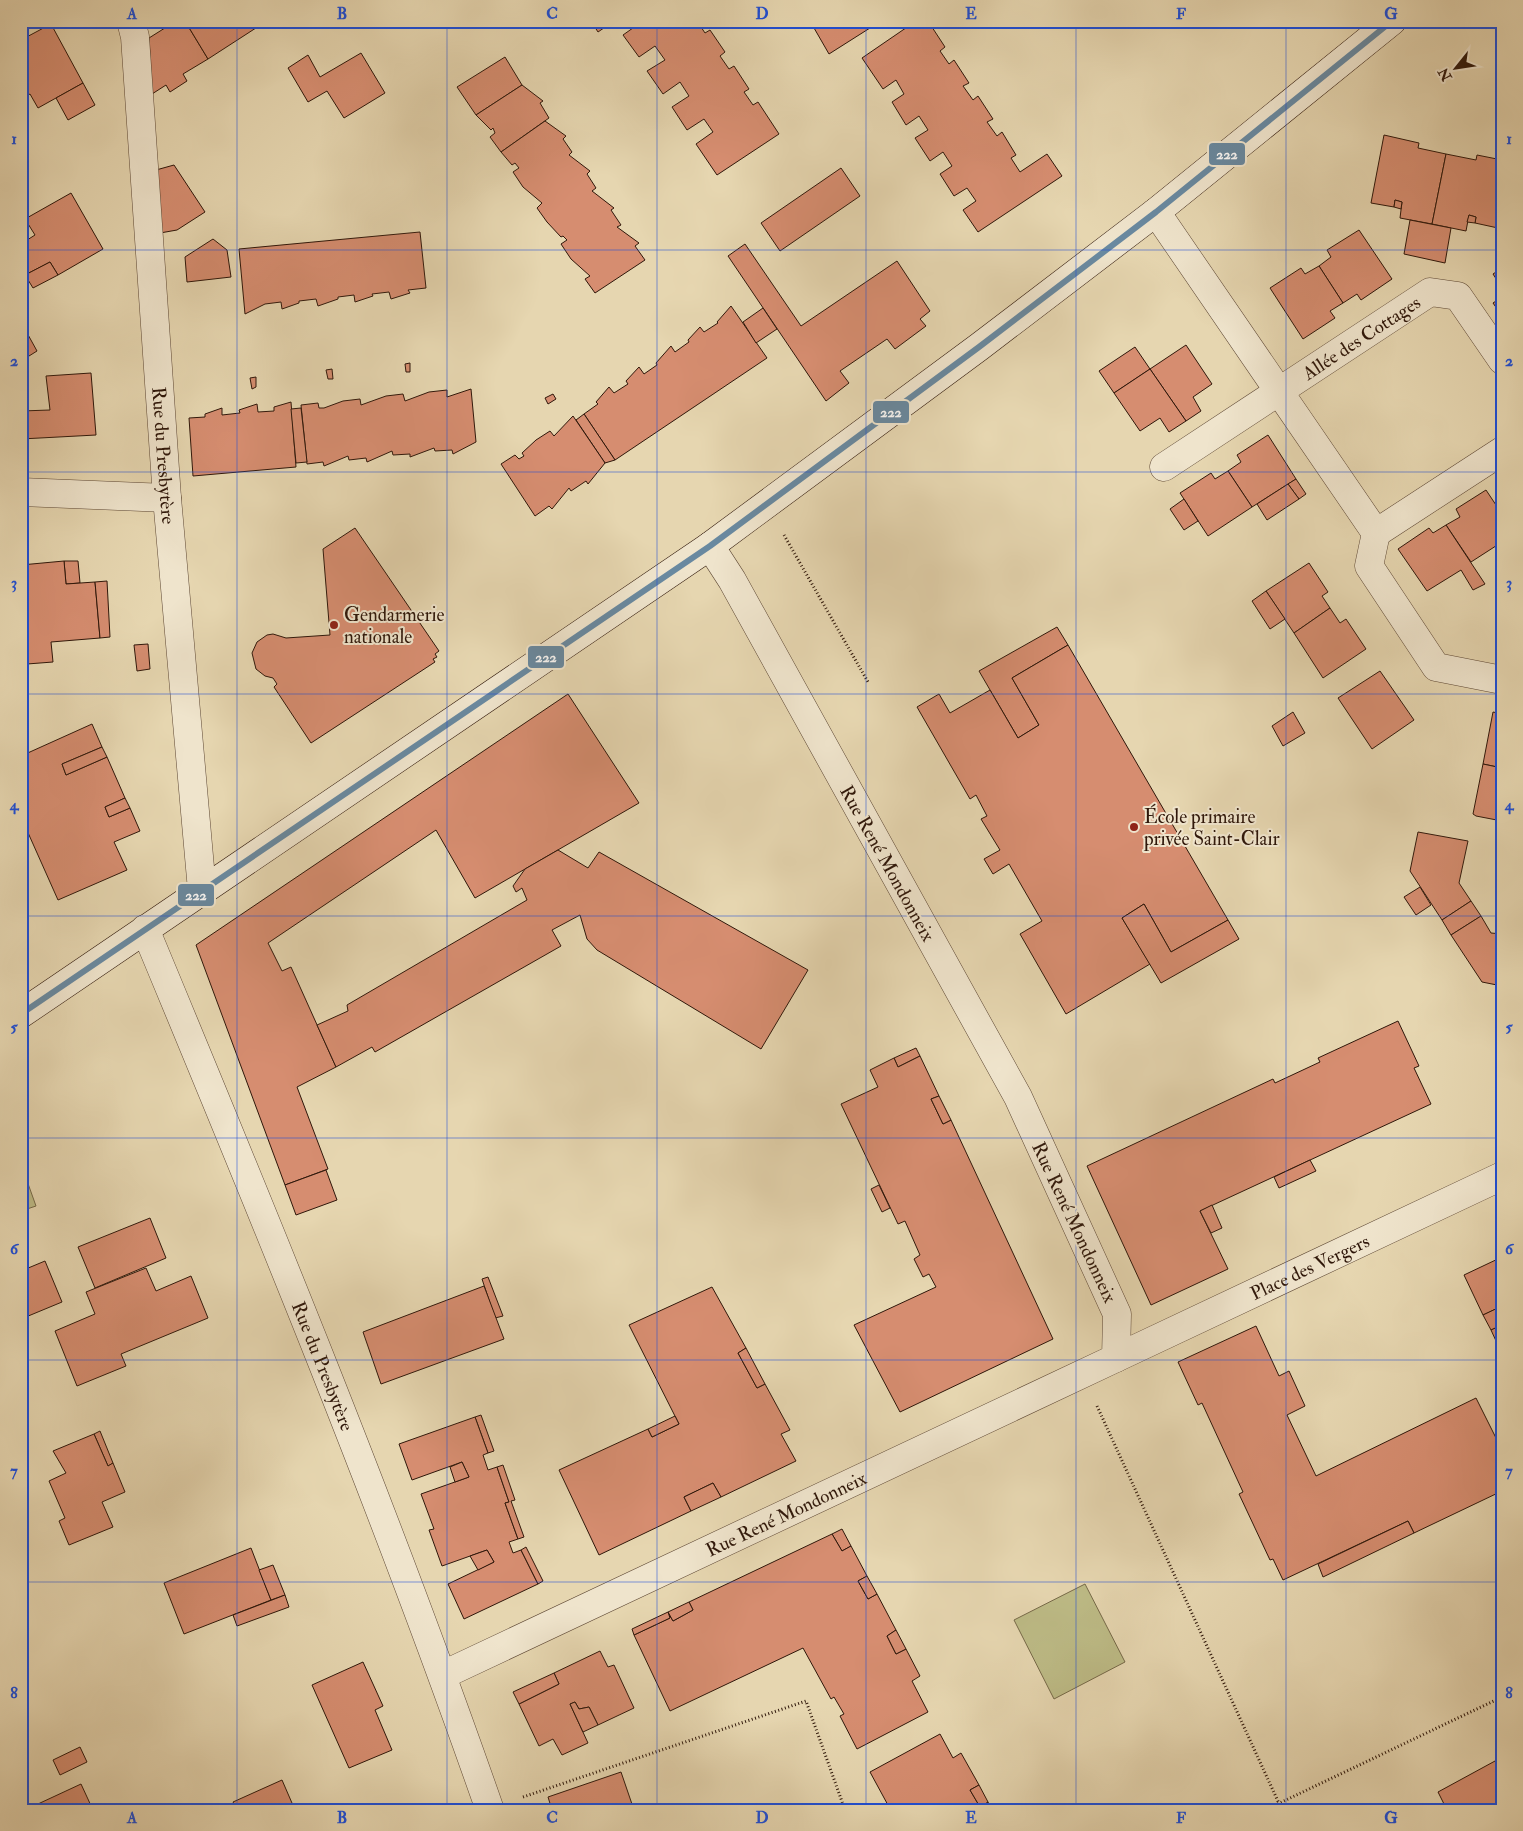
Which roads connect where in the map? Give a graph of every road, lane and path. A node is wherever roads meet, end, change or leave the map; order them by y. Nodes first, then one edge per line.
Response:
1 (131, 21) edge
2 (1392, 21) edge
3 (1156, 212) junction
4 (1502, 360) edge
5 (1280, 391) junction
6 (1502, 451) edge
7 (1164, 467) dead end
8 (21, 492) edge
9 (167, 498) junction
10 (765, 505) junction
11 (1376, 533) junction
12 (710, 546) junction
13 (1502, 680) edge
14 (868, 682) dead end
15 (202, 890) junction
16 (145, 928) junction
17 (21, 1014) edge
18 (1502, 1176) edge
19 (1116, 1358) junction
20 (1083, 1374) junction
21 (443, 1675) junction
22 (1502, 1696) edge
23 (1278, 1803) junction
24 (490, 1809) edge
25 (845, 1810) edge
26 (1265, 1810) edge
27 (1282, 1810) edge

1 - 9 street, Rue du Presbytère
2 - 3 street
3 - 5 street
3 - 10 street
4 - 5 street, Allée des Cottages
5 - 7 street, Allée des Cottages
5 - 11 street
6 - 11 street
8 - 9 street
9 - 15 street, Rue du Presbytère
10 - 12 street
10 - 14 path
11 - 13 street
12 - 15 street
12 - 19 street, Rue René Mondonneix
15 - 16 street
16 - 17 street
16 - 21 street, Rue du Presbytère
18 - 19 street, Place des Vergers
19 - 20 street, Rue René Mondonneix
20 - 21 street, Rue René Mondonneix
20 - 23 path
21 - 24 street, Rue du Presbytère
22 - 23 path
23 - 26 path
23 - 27 path
24 - 25 path

